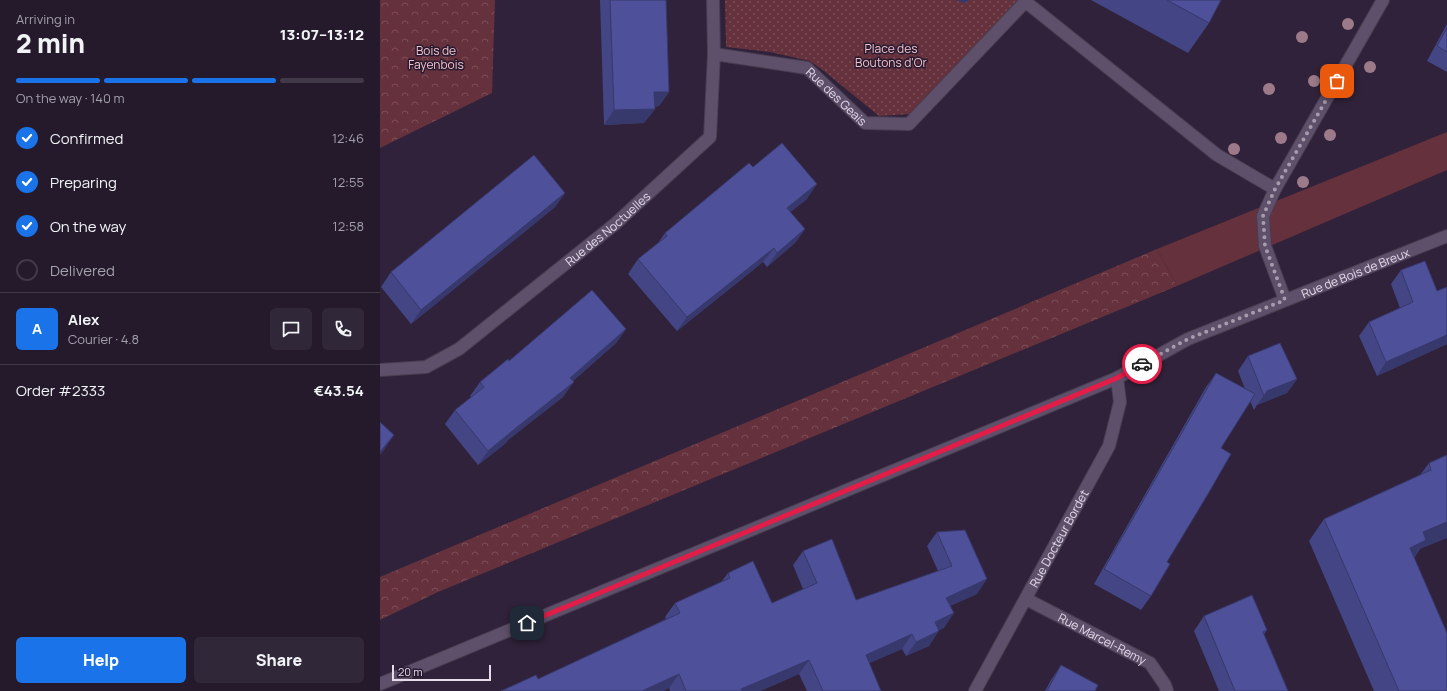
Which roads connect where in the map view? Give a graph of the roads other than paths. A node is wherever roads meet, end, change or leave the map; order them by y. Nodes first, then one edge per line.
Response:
1 (714, 0) edge
2 (1383, 0) edge
3 (1027, 1) edge
4 (714, 54) junction
5 (1275, 189) junction
6 (1447, 236) edge
7 (1285, 300) junction
8 (380, 370) edge
9 (1117, 378) junction
10 (1026, 599) junction
11 (380, 684) edge
12 (975, 691) edge
13 (1167, 691) edge

1 - 4 street, Rue des Noctuelles
2 - 5 street
3 - 4 street, Rue des Geais
3 - 5 street
4 - 8 street, Rue des Noctuelles
5 - 7 street
6 - 7 street, Rue de Bois de Breux
7 - 9 street, Rue de Bois de Breux
9 - 10 street, Rue Docteur Bordet
9 - 11 street, Rue de Bois de Breux
10 - 12 street, Rue Docteur Bordet
10 - 13 street, Rue Marcel-Remy

